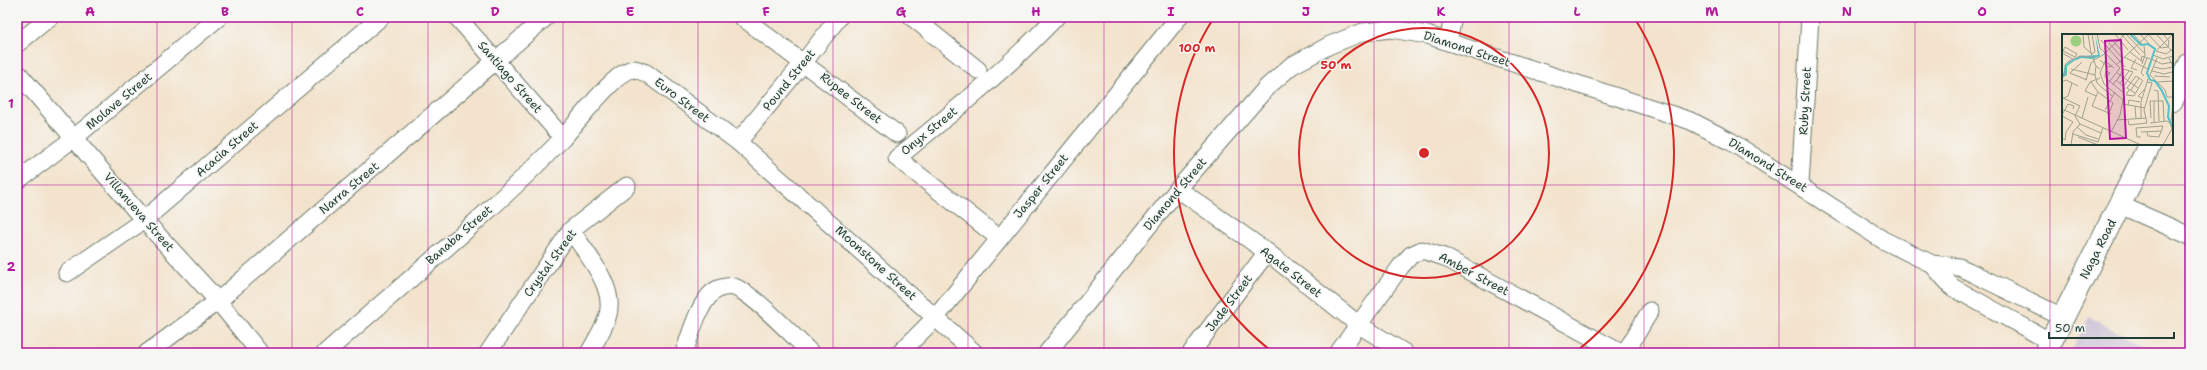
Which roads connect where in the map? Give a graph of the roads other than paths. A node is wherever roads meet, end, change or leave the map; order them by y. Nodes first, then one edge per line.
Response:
1 (50, 17) edge
2 (219, 17) edge
3 (381, 17) edge
4 (457, 17) edge
5 (546, 17) edge
6 (742, 17) edge
7 (839, 17) edge
8 (912, 17) edge
9 (1056, 17) edge
10 (1453, 17) edge
11 (1810, 17) edge
12 (1175, 18) edge
13 (1448, 42) junction
14 (17, 44) edge
15 (496, 60) junction
16 (804, 62) junction
17 (2190, 65) edge
18 (978, 70) dead end
19 (17, 72) edge
20 (2173, 98) edge
21 (587, 111) joint
22 (897, 134) dead end
23 (74, 138) junction
24 (563, 138) junction
25 (738, 142) junction
26 (2150, 145) edge
27 (776, 176) joint
28 (17, 181) edge
29 (1800, 185) junction
30 (627, 186) dead end
31 (1178, 188) junction
32 (2120, 205) junction
33 (144, 220) junction
34 (571, 230) junction
35 (2190, 236) edge
36 (999, 238) junction
37 (1267, 252) junction
38 (1932, 264) junction
39 (67, 273) dead end
40 (1979, 276) junction
41 (1969, 297) junction
42 (218, 301) junction
43 (1650, 311) dead end
44 (936, 317) junction
45 (2062, 317) junction
46 (1359, 325) junction
47 (2048, 347) edge
48 (147, 353) edge
49 (260, 353) edge
50 (325, 353) edge
51 (488, 353) edge
52 (589, 353) edge
53 (684, 353) edge
54 (811, 353) edge
55 (900, 353) edge
56 (975, 353) edge
57 (1047, 353) edge
58 (1191, 353) edge
59 (1338, 353) edge
60 (1405, 353) edge
61 (1621, 353) edge
62 (1625, 353) edge

1 - 14 street
2 - 23 street, Molave Street
3 - 33 street, Acacia Street
4 - 15 street, Santiago Street
5 - 15 street, Narra Street
6 - 16 street, Rupee Street
7 - 16 street, Pound Street
8 - 18 street
9 - 36 street, Onyx Street
10 - 13 street
11 - 29 street, Ruby Street
12 - 36 street, Jasper Street
13 - 29 street, Diamond Street
13 - 31 street, Diamond Street
15 - 24 street, Santiago Street
15 - 42 street, Narra Street
16 - 22 street, Rupee Street
16 - 25 street, Pound Street
17 - 20 main road
19 - 23 street, Villanueva Street
21 - 24 street, Banaba Street
21 - 25 street, Euro Street
23 - 28 street, Molave Street
23 - 33 street, Villanueva Street
24 - 50 street, Banaba Street
25 - 27 street, Euro Street
26 - 32 main road, Naga Road
27 - 44 street, Moonstone Street
29 - 38 street, Diamond Street
30 - 34 street, Crystal Street
31 - 37 street, Agate Street
31 - 57 street, Diamond Street
32 - 35 street
32 - 45 main road, Naga Road
33 - 39 street, Acacia Street
33 - 42 street, Villanueva Street
34 - 51 street, Crystal Street
34 - 52 street
36 - 44 street, Jasper Street
37 - 46 street, Agate Street
37 - 58 street, Jade Street
38 - 40 street, Diamond Street
38 - 41 street, Diamond Street
40 - 41 street
40 - 45 street, Diamond Street
41 - 47 street, Diamond Street
42 - 48 street, Narra Street
42 - 49 street, Villanueva Street
43 - 62 street
44 - 55 street, Jasper Street
44 - 56 street, Moonstone Street
45 - 47 main road, Naga Road
46 - 59 street, Amber Street
46 - 60 street, Agate Street
46 - 61 street, Amber Street
53 - 54 street

